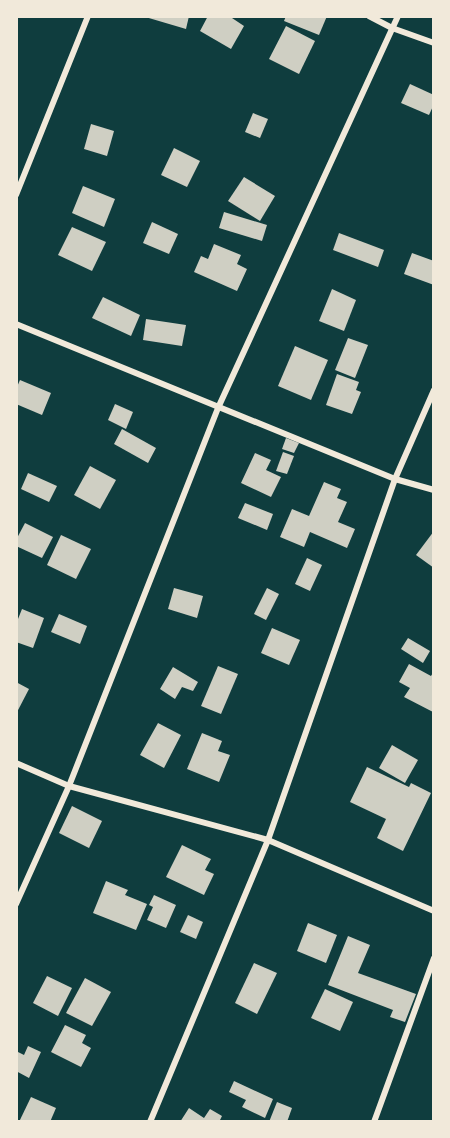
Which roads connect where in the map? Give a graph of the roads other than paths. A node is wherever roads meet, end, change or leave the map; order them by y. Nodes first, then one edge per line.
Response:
1 (88, 16) edge
2 (369, 16) edge
3 (398, 16) edge
4 (392, 28) junction
5 (434, 43) edge
6 (16, 195) edge
7 (16, 324) edge
8 (434, 390) edge
9 (218, 408) junction
10 (395, 479) junction
11 (434, 490) edge
12 (16, 763) edge
13 (69, 786) junction
14 (267, 840) junction
15 (16, 904) edge
16 (434, 911) edge
17 (434, 958) edge
18 (150, 1122) edge
19 (374, 1122) edge

1 - 6 street
2 - 4 street
3 - 4 street
4 - 5 street
4 - 9 street
7 - 9 street
8 - 10 street
9 - 10 street
9 - 13 street
10 - 11 street
10 - 14 street
12 - 13 street
13 - 14 street
13 - 15 street
14 - 16 street
14 - 18 street
17 - 19 street

